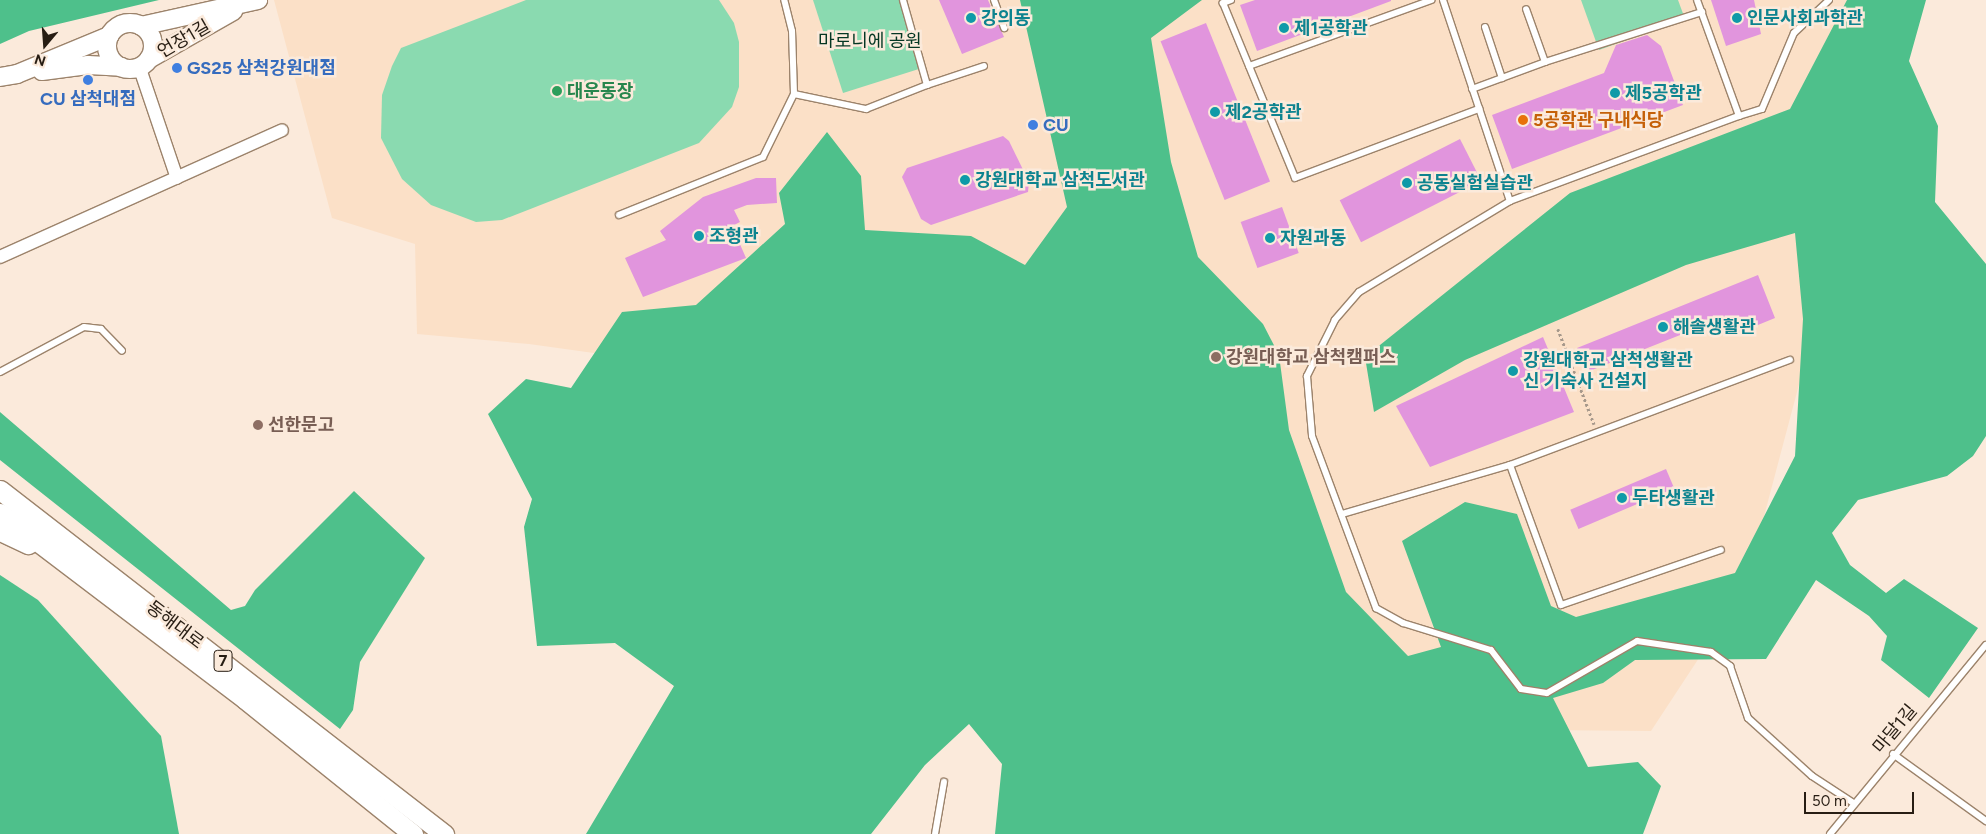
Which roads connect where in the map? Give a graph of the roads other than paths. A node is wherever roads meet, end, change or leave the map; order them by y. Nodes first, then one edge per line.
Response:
1 (784, 0) edge
2 (904, 0) edge
3 (994, 0) edge
4 (1231, 0) edge
5 (1431, 0) edge
6 (1443, 0) edge
7 (1697, 0) edge
8 (1828, 0) edge
9 (252, 2) edge
10 (1526, 9) dead end
11 (1702, 12) junction
12 (141, 26) junction
13 (1485, 27) dead end
14 (1004, 28) dead end
15 (109, 36) junction
16 (1545, 62) junction
17 (144, 63) junction
18 (984, 66) dead end
19 (1249, 66) junction
20 (121, 67) junction
21 (8, 75) edge
22 (1502, 78) junction
23 (928, 86) junction
24 (1472, 89) junction
25 (794, 94) junction
26 (1478, 109) junction
27 (1739, 116) junction
28 (282, 130) dead end
29 (177, 178) junction
30 (1510, 201) junction
31 (619, 215) dead end
32 (0, 257) edge
33 (122, 351) dead end
34 (1790, 360) dead end
35 (0, 372) edge
36 (1510, 465) junction
37 (0, 490) edge
38 (0, 513) edge
39 (1342, 514) junction
40 (0, 530) edge
41 (1720, 550) dead end
42 (64, 562) junction
43 (1986, 645) edge
44 (1893, 754) junction
45 (944, 782) dead end
46 (1852, 802) junction
47 (1986, 821) edge
48 (413, 834) edge
49 (444, 834) edge
50 (935, 834) edge
51 (1830, 834) edge

1 - 25 lane
2 - 23 lane
3 - 14 lane
4 - 19 lane
5 - 19 lane
6 - 24 lane
7 - 11 lane
8 - 27 lane
9 - 12 street, 언장1길
9 - 17 street, 언장1길
10 - 16 lane
11 - 16 lane
11 - 27 lane
12 - 15 street
12 - 17 street
13 - 22 lane
15 - 20 street
15 - 21 street
16 - 22 lane
17 - 20 street
17 - 29 street
18 - 23 lane
19 - 26 lane
20 - 21 street
22 - 24 lane
23 - 25 lane
24 - 26 lane
25 - 31 lane
26 - 30 lane
27 - 30 lane
28 - 29 street
29 - 32 street
30 - 39 lane
33 - 35 lane
34 - 36 lane
36 - 39 lane
36 - 41 lane
37 - 49 main road, 동해대로 / 7
38 - 42 main road, 동해대로 / 7
39 - 46 lane
40 - 42 main road
42 - 48 main road, 동해대로 / 7
43 - 44 lane, 마달1길
44 - 46 lane, 마달1길
44 - 47 lane
45 - 50 lane
46 - 51 lane, 마달1길

